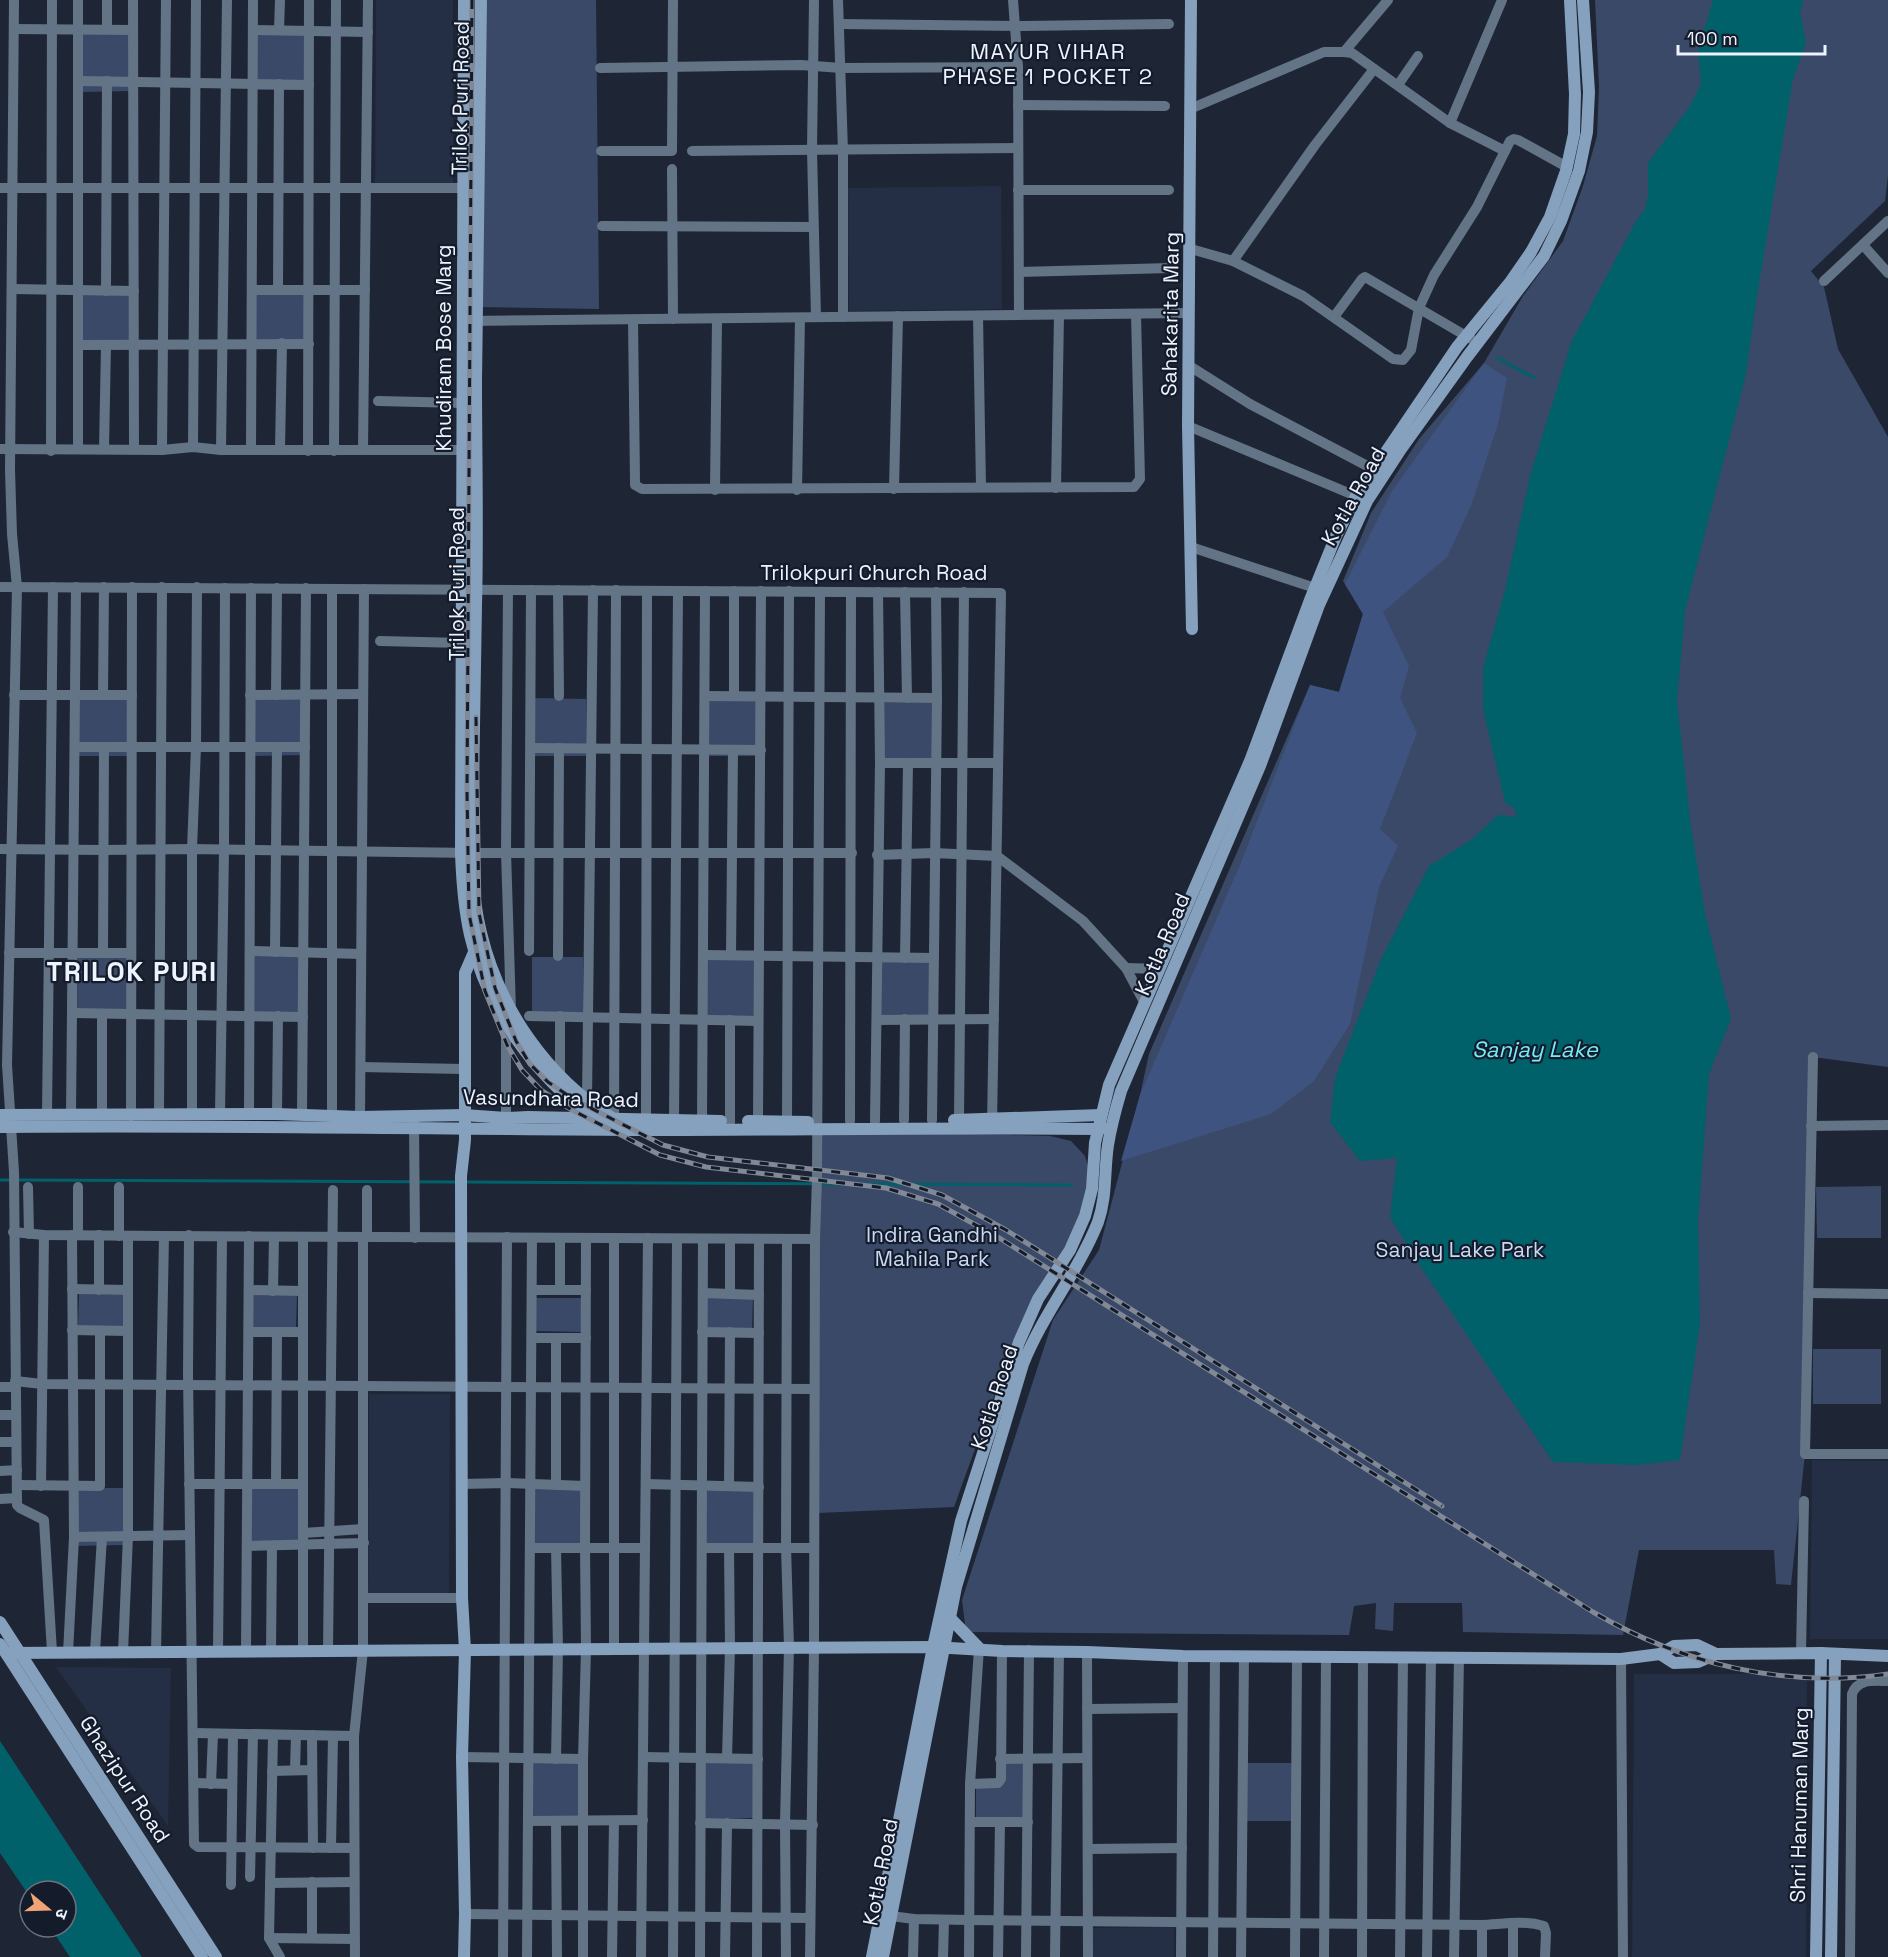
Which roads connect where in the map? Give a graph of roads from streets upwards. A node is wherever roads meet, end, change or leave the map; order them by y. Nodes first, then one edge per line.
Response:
1 (14, 0) edge
2 (52, 0) edge
3 (78, 0) edge
4 (107, 0) edge
5 (133, 0) edge
6 (166, 0) edge
7 (196, 0) edge
8 (227, 0) edge
9 (253, 0) edge
10 (280, 0) edge
11 (309, 0) edge
12 (336, 0) edge
13 (368, 0) edge
14 (464, 0) edge
15 (481, 0) edge
16 (672, 0) edge
17 (814, 0) edge
18 (838, 0) edge
19 (1013, 0) edge
20 (1191, 0) edge
21 (1388, 0) edge
22 (1502, 0) edge
23 (1570, 0) edge
24 (1583, 0) edge
25 (839, 24) junction
26 (1169, 24) dead end
27 (1016, 26) junction
28 (14, 29) junction
29 (52, 29) junction
30 (79, 29) junction
31 (107, 29) junction
32 (133, 30) junction
33 (252, 30) junction
34 (279, 30) junction
35 (309, 31) junction
36 (336, 32) junction
37 (368, 32) junction
38 (1344, 51) junction
39 (1418, 56) dead end
40 (813, 66) junction
41 (1018, 67) junction
42 (600, 68) dead end
43 (672, 68) junction
44 (841, 68) junction
45 (1374, 69) junction
46 (79, 81) junction
47 (107, 81) junction
48 (134, 82) junction
49 (165, 82) junction
50 (195, 82) junction
51 (227, 83) junction
52 (252, 83) junction
53 (279, 84) junction
54 (309, 84) junction
55 (1398, 85) junction
56 (1018, 105) junction
57 (1166, 106) dead end
58 (1190, 109) junction
59 (1450, 123) junction
60 (1018, 148) junction
61 (812, 150) junction
62 (601, 151) dead end
63 (692, 151) dead end
64 (843, 151) junction
65 (1505, 151) junction
66 (1567, 167) junction
67 (672, 169) dead end
68 (0, 188) edge
69 (14, 188) junction
70 (51, 188) junction
71 (79, 188) junction
72 (106, 188) junction
73 (134, 188) junction
74 (195, 188) junction
75 (225, 188) junction
76 (253, 188) junction
77 (278, 188) junction
78 (310, 188) junction
79 (336, 188) junction
80 (367, 188) junction
81 (462, 188) junction
82 (164, 189) junction
83 (1018, 190) junction
84 (1169, 190) dead end
85 (1888, 221) edge
86 (671, 225) junction
87 (602, 226) dead end
88 (813, 227) junction
89 (1863, 244) junction
90 (1191, 249) junction
91 (1233, 261) junction
92 (1171, 268) dead end
93 (1019, 272) junction
94 (1888, 273) edge
95 (1824, 281) dead end
96 (12, 289) junction
97 (51, 290) junction
98 (78, 290) junction
99 (252, 290) junction
100 (278, 290) junction
101 (365, 290) junction
102 (106, 291) junction
103 (134, 291) junction
104 (309, 291) junction
105 (335, 291) junction
106 (1419, 308) junction
107 (1189, 313) junction
108 (1136, 314) junction
109 (1019, 315) junction
110 (1059, 315) junction
111 (898, 316) junction
112 (978, 316) junction
113 (816, 317) junction
114 (843, 317) junction
115 (1334, 317) junction
116 (800, 318) junction
117 (673, 319) junction
118 (717, 319) junction
119 (633, 320) junction
120 (463, 321) junction
121 (477, 321) junction
122 (1467, 335) junction
123 (282, 343) junction
124 (1478, 343) junction
125 (163, 344) junction
126 (193, 344) junction
127 (222, 344) junction
128 (252, 344) junction
129 (309, 344) junction
130 (79, 345) junction
131 (106, 345) junction
132 (134, 345) junction
133 (1188, 365) junction
134 (378, 401) dead end
135 (462, 403) junction
136 (1188, 426) junction
137 (193, 447) junction
138 (5, 449) edge
139 (78, 449) junction
140 (104, 449) junction
141 (134, 449) junction
142 (162, 450) junction
143 (221, 450) junction
144 (251, 450) junction
145 (280, 450) junction
146 (363, 450) junction
147 (462, 450) junction
148 (477, 450) junction
149 (51, 451) junction
150 (308, 451) junction
151 (334, 451) junction
152 (1373, 468) junction
153 (981, 487) junction
154 (1056, 488) junction
155 (894, 489) junction
156 (715, 490) junction
157 (797, 490) junction
158 (1362, 498) junction
159 (1191, 547) junction
160 (0, 587) edge
161 (16, 587) junction
162 (53, 587) junction
163 (76, 587) junction
164 (104, 587) junction
165 (132, 587) junction
166 (162, 587) junction
167 (197, 587) junction
168 (225, 588) junction
169 (251, 588) junction
170 (277, 588) junction
171 (306, 588) junction
172 (1315, 588) junction
173 (332, 589) junction
174 (364, 589) junction
175 (462, 589) junction
176 (477, 589) junction
177 (508, 590) junction
178 (531, 590) junction
179 (558, 590) junction
180 (593, 590) junction
181 (616, 590) junction
182 (647, 591) junction
183 (678, 591) junction
184 (705, 591) junction
185 (734, 591) junction
186 (761, 591) junction
187 (789, 591) junction
188 (820, 592) junction
189 (851, 592) junction
190 (878, 592) junction
191 (905, 592) junction
192 (936, 592) junction
193 (964, 592) junction
194 (1192, 628) dead end
195 (380, 641) dead end
196 (462, 643) junction
197 (331, 694) junction
198 (363, 694) junction
199 (14, 695) junction
200 (51, 695) junction
201 (74, 695) junction
202 (103, 695) junction
203 (132, 695) junction
204 (249, 695) junction
205 (276, 695) junction
206 (304, 695) junction
207 (462, 696) joint
208 (559, 696) dead end
209 (705, 696) junction
210 (734, 696) junction
211 (760, 696) junction
212 (789, 696) junction
213 (820, 698) junction
214 (852, 698) junction
215 (879, 698) junction
216 (907, 698) junction
217 (937, 699) junction
218 (75, 747) junction
219 (104, 747) junction
220 (133, 747) junction
221 (162, 747) junction
222 (196, 747) junction
223 (225, 747) junction
224 (250, 747) junction
225 (277, 747) junction
226 (305, 747) junction
227 (531, 748) junction
228 (559, 748) junction
229 (591, 749) junction
230 (616, 749) junction
231 (647, 749) junction
232 (677, 749) junction
233 (705, 749) junction
234 (733, 750) junction
235 (760, 750) junction
236 (880, 763) junction
237 (908, 763) junction
238 (936, 763) junction
239 (963, 763) junction
240 (998, 763) junction
241 (6, 849) edge
242 (49, 849) junction
243 (74, 849) junction
244 (192, 849) junction
245 (249, 849) junction
246 (103, 850) junction
247 (132, 850) junction
248 (161, 850) junction
249 (224, 850) junction
250 (275, 850) junction
251 (303, 851) junction
252 (331, 851) junction
253 (361, 852) junction
254 (506, 852) junction
255 (467, 853) junction
256 (529, 853) junction
257 (559, 853) junction
258 (589, 853) junction
259 (615, 853) junction
260 (647, 853) junction
261 (934, 853) junction
262 (676, 854) junction
263 (704, 854) junction
264 (732, 854) junction
265 (759, 854) junction
266 (788, 854) junction
267 (819, 854) junction
268 (852, 854) junction
269 (877, 855) junction
270 (907, 855) junction
271 (962, 855) junction
272 (997, 856) junction
273 (479, 947) junction
274 (250, 951) junction
275 (529, 951) dead end
276 (275, 952) junction
277 (9, 953) junction
278 (49, 953) junction
279 (73, 953) junction
280 (103, 953) junction
281 (131, 953) junction
282 (303, 953) junction
283 (331, 953) junction
284 (361, 954) junction
285 (703, 955) junction
286 (787, 955) junction
287 (558, 956) dead end
288 (731, 956) junction
289 (759, 956) junction
290 (818, 957) junction
291 (852, 957) junction
292 (877, 957) junction
293 (904, 958) junction
294 (934, 958) junction
295 (1126, 968) junction
296 (1159, 969) junction
297 (1144, 1002) junction
298 (73, 1014) junction
299 (102, 1014) junction
300 (131, 1014) junction
301 (160, 1014) junction
302 (193, 1014) junction
303 (222, 1015) junction
304 (250, 1015) junction
305 (278, 1016) junction
306 (529, 1016) dead end
307 (560, 1016) junction
308 (303, 1017) junction
309 (509, 1017) junction
310 (588, 1017) junction
311 (615, 1018) junction
312 (645, 1019) junction
313 (675, 1019) junction
314 (905, 1019) junction
315 (933, 1019) junction
316 (960, 1019) junction
317 (994, 1019) junction
318 (703, 1020) junction
319 (730, 1020) junction
320 (876, 1020) junction
321 (758, 1021) junction
322 (1813, 1057) dead end
323 (3, 1065) edge
324 (361, 1067) junction
325 (464, 1069) junction
326 (560, 1077) junction
327 (591, 1113) junction
328 (192, 1114) junction
329 (219, 1114) junction
330 (277, 1114) junction
331 (332, 1114) junction
332 (47, 1115) junction
333 (71, 1115) junction
334 (102, 1115) junction
335 (159, 1115) junction
336 (249, 1115) junction
337 (302, 1115) junction
338 (464, 1115) junction
339 (1101, 1115) junction
340 (131, 1116) junction
341 (360, 1117) junction
342 (506, 1119) junction
343 (614, 1119) junction
344 (646, 1120) junction
345 (904, 1120) junction
346 (932, 1120) junction
347 (959, 1120) junction
348 (5, 1121) edge
349 (674, 1121) junction
350 (702, 1121) junction
351 (758, 1121) junction
352 (787, 1121) junction
353 (850, 1121) junction
354 (875, 1121) junction
355 (414, 1122) junction
356 (729, 1122) junction
357 (992, 1123) junction
358 (1113, 1124) junction
359 (1888, 1125) edge
360 (817, 1126) junction
361 (1811, 1126) junction
362 (465, 1128) junction
363 (1098, 1129) junction
364 (119, 1186) dead end
365 (28, 1187) dead end
366 (78, 1187) dead end
367 (333, 1190) dead end
368 (368, 1190) dead end
369 (13, 1232) junction
370 (28, 1234) junction
371 (44, 1235) junction
372 (75, 1235) junction
373 (99, 1235) junction
374 (189, 1235) junction
375 (123, 1236) junction
376 (164, 1236) junction
377 (222, 1236) junction
378 (249, 1236) junction
379 (274, 1237) junction
380 (303, 1237) junction
381 (333, 1237) junction
382 (365, 1237) junction
383 (507, 1237) junction
384 (415, 1238) junction
385 (461, 1238) junction
386 (532, 1238) junction
387 (560, 1238) junction
388 (586, 1238) junction
389 (648, 1238) junction
390 (614, 1239) junction
391 (677, 1239) junction
392 (703, 1239) junction
393 (730, 1239) junction
394 (759, 1239) junction
395 (787, 1239) junction
396 (814, 1239) junction
397 (72, 1289) junction
398 (99, 1290) junction
399 (128, 1290) junction
400 (249, 1290) junction
401 (532, 1290) junction
402 (560, 1290) junction
403 (586, 1290) junction
404 (273, 1291) junction
405 (303, 1291) junction
406 (703, 1293) junction
407 (1808, 1293) junction
408 (730, 1294) junction
409 (1888, 1294) edge
410 (759, 1295) junction
411 (72, 1330) junction
412 (100, 1330) junction
413 (128, 1331) junction
414 (249, 1332) junction
415 (277, 1332) junction
416 (303, 1332) junction
417 (702, 1332) junction
418 (730, 1332) junction
419 (759, 1333) junction
420 (532, 1338) junction
421 (556, 1338) junction
422 (586, 1338) junction
423 (15, 1384) junction
424 (42, 1384) junction
425 (73, 1384) junction
426 (100, 1384) junction
427 (127, 1384) junction
428 (161, 1385) junction
429 (188, 1385) junction
430 (220, 1385) junction
431 (248, 1385) junction
432 (276, 1386) junction
433 (303, 1386) junction
434 (331, 1386) junction
435 (363, 1386) junction
436 (506, 1386) junction
437 (0, 1387) edge
438 (462, 1387) junction
439 (531, 1387) junction
440 (646, 1387) junction
441 (556, 1388) junction
442 (585, 1388) junction
443 (614, 1388) junction
444 (676, 1388) junction
445 (787, 1388) junction
446 (702, 1389) junction
447 (730, 1389) junction
448 (759, 1389) junction
449 (814, 1389) junction
450 (0, 1415) edge
451 (16, 1415) junction
452 (0, 1442) edge
453 (16, 1442) junction
454 (1888, 1455) edge
455 (17, 1470) junction
456 (0, 1471) edge
457 (506, 1483) junction
458 (189, 1484) junction
459 (220, 1484) junction
460 (247, 1484) junction
461 (276, 1484) junction
462 (303, 1484) junction
463 (462, 1484) junction
464 (645, 1484) junction
465 (17, 1485) junction
466 (531, 1485) junction
467 (556, 1485) junction
468 (676, 1485) junction
469 (41, 1486) junction
470 (73, 1486) junction
471 (585, 1486) junction
472 (702, 1486) junction
473 (729, 1486) junction
474 (759, 1487) junction
475 (17, 1498) junction
476 (0, 1499) edge
477 (1804, 1501) dead end
478 (363, 1529) junction
479 (329, 1531) junction
480 (303, 1533) junction
481 (190, 1535) junction
482 (128, 1536) junction
483 (159, 1536) junction
484 (74, 1537) junction
485 (102, 1537) junction
486 (364, 1543) junction
487 (329, 1544) junction
488 (303, 1545) junction
489 (247, 1546) junction
490 (272, 1546) junction
491 (786, 1547) junction
492 (530, 1548) junction
493 (556, 1548) junction
494 (585, 1548) junction
495 (614, 1548) junction
496 (645, 1548) junction
497 (702, 1548) junction
498 (729, 1548) junction
499 (758, 1548) junction
500 (814, 1548) junction
501 (363, 1598) junction
502 (462, 1598) junction
503 (950, 1618) junction
504 (0, 1622) edge
505 (789, 1647) junction
506 (814, 1647) junction
507 (938, 1647) junction
508 (504, 1648) junction
509 (644, 1648) junction
510 (675, 1648) junction
511 (700, 1648) junction
512 (730, 1648) junction
513 (759, 1648) junction
514 (979, 1648) junction
515 (3, 1649) edge
516 (529, 1649) junction
517 (558, 1649) junction
518 (586, 1649) junction
519 (614, 1649) junction
520 (363, 1650) junction
521 (465, 1650) junction
522 (1029, 1650) junction
523 (271, 1651) junction
524 (303, 1651) junction
525 (328, 1651) junction
526 (1002, 1651) junction
527 (1059, 1651) junction
528 (52, 1652) junction
529 (95, 1652) junction
530 (123, 1652) junction
531 (190, 1652) junction
532 (218, 1652) junction
533 (246, 1652) junction
534 (1087, 1652) junction
535 (21, 1653) junction
536 (68, 1653) junction
537 (156, 1653) junction
538 (1801, 1653) junction
539 (1821, 1653) junction
540 (1835, 1655) junction
541 (1183, 1656) junction
542 (1215, 1656) junction
543 (1244, 1656) junction
544 (1297, 1656) junction
545 (1888, 1656) edge
546 (1326, 1657) junction
547 (1363, 1657) junction
548 (1403, 1657) junction
549 (1431, 1657) junction
550 (1459, 1657) junction
551 (1621, 1659) junction
552 (1888, 1681) edge
553 (1182, 1708) junction
554 (1087, 1709) junction
555 (194, 1733) junction
556 (213, 1734) junction
557 (233, 1734) junction
558 (253, 1734) junction
559 (273, 1735) junction
560 (296, 1735) junction
561 (312, 1735) junction
562 (333, 1736) junction
563 (354, 1736) junction
564 (462, 1757) junction
565 (644, 1757) junction
566 (504, 1758) junction
567 (529, 1758) junction
568 (674, 1758) junction
569 (700, 1758) junction
570 (728, 1758) junction
571 (1088, 1758) junction
572 (556, 1759) junction
573 (583, 1759) junction
574 (758, 1759) junction
575 (1000, 1759) junction
576 (1028, 1759) junction
577 (1057, 1759) junction
578 (295, 1770) junction
579 (312, 1770) junction
580 (272, 1771) junction
581 (194, 1783) junction
582 (211, 1784) junction
583 (232, 1784) junction
584 (970, 1784) junction
585 (643, 1820) junction
586 (529, 1821) junction
587 (556, 1821) junction
588 (583, 1821) junction
589 (614, 1821) junction
590 (970, 1822) junction
591 (1000, 1822) junction
592 (1028, 1822) junction
593 (700, 1823) junction
594 (727, 1823) junction
595 (758, 1824) junction
596 (785, 1824) junction
597 (813, 1825) junction
598 (232, 1848) junction
599 (250, 1848) junction
600 (270, 1848) junction
601 (313, 1848) junction
602 (331, 1848) junction
603 (354, 1848) junction
604 (1182, 1848) junction
605 (1088, 1850) junction
606 (250, 1877) dead end
607 (312, 1882) junction
608 (354, 1882) junction
609 (270, 1883) junction
610 (231, 1885) dead end
611 (465, 1914) junction
612 (503, 1914) junction
613 (527, 1915) junction
614 (557, 1916) junction
615 (583, 1916) junction
616 (611, 1916) junction
617 (640, 1916) junction
618 (673, 1916) junction
619 (886, 1916) junction
620 (700, 1917) junction
621 (725, 1917) junction
622 (757, 1917) junction
623 (786, 1917) junction
624 (809, 1918) junction
625 (914, 1919) junction
626 (944, 1920) junction
627 (969, 1920) junction
628 (999, 1920) junction
629 (1027, 1920) junction
630 (1055, 1921) junction
631 (1088, 1921) junction
632 (1181, 1922) junction
633 (1214, 1923) junction
634 (1242, 1923) junction
635 (1295, 1923) junction
636 (1513, 1923) junction
637 (1324, 1924) junction
638 (1362, 1924) junction
639 (1400, 1924) junction
640 (1428, 1925) junction
641 (1454, 1925) junction
642 (1482, 1925) junction
643 (269, 1938) junction
644 (312, 1938) junction
645 (354, 1938) junction
646 (202, 1957) edge
647 (216, 1957) edge
648 (280, 1957) edge
649 (355, 1957) edge
650 (464, 1957) edge
651 (503, 1957) edge
652 (527, 1957) edge
653 (556, 1957) edge
654 (583, 1957) edge
655 (612, 1957) edge
656 (641, 1957) edge
657 (673, 1957) edge
658 (700, 1957) edge
659 (725, 1957) edge
660 (757, 1957) edge
661 (786, 1957) edge
662 (810, 1957) edge
663 (872, 1957) edge
664 (883, 1957) edge
665 (913, 1957) edge
666 (943, 1957) edge
667 (969, 1957) edge
668 (998, 1957) edge
669 (1026, 1957) edge
670 (1055, 1957) edge
671 (1088, 1957) edge
672 (1181, 1957) edge
673 (1213, 1957) edge
674 (1241, 1957) edge
675 (1295, 1957) edge
676 (1324, 1957) edge
677 (1362, 1957) edge
678 (1400, 1957) edge
679 (1427, 1957) edge
680 (1454, 1957) edge
681 (1482, 1957) edge
682 (1513, 1957) edge
683 (1545, 1957) edge
684 (1623, 1957) edge
685 (1816, 1957) edge
686 (1831, 1957) edge
687 (1850, 1957) edge

1 - 28 street
2 - 29 street
3 - 30 street
4 - 31 street
5 - 32 street
6 - 49 street
7 - 50 street
8 - 51 street
9 - 33 street
10 - 34 street
11 - 35 street
12 - 36 street
13 - 37 street
14 - 81 street, Khudiram Bose Marg
15 - 121 street, Trilok Puri Road
16 - 43 street
17 - 40 street
18 - 25 street
19 - 27 street
20 - 58 street, Sahakarita Marg
21 - 38 street
22 - 59 street
23 - 66 street, Kotla Road
24 - 124 street, Kotla Road
25 - 27 street
25 - 44 street
26 - 27 street
27 - 41 street
28 - 29 street
28 - 69 street
29 - 30 street
29 - 70 street
30 - 31 street
30 - 46 street
31 - 32 street
32 - 48 street
33 - 34 street
33 - 52 street
34 - 35 street
35 - 36 street
35 - 54 street
36 - 37 street
36 - 79 street
37 - 80 street
38 - 45 street
38 - 58 street
39 - 55 street
40 - 43 street
40 - 44 street
40 - 61 street
41 - 44 street
41 - 56 street
42 - 43 street
43 - 62 street
44 - 64 street
45 - 55 street
45 - 91 street
46 - 47 street
46 - 71 street
47 - 48 street
47 - 72 street
48 - 49 street
48 - 73 street
49 - 50 street
49 - 82 street
50 - 51 street
50 - 74 street
51 - 52 street
51 - 75 street
52 - 53 street
52 - 76 street
53 - 54 street
53 - 77 street
54 - 78 street
55 - 59 street
56 - 57 street
56 - 60 street
58 - 90 street, Sahakarita Marg
59 - 65 street
60 - 64 street
60 - 83 street
61 - 63 street
61 - 64 street
61 - 88 street
64 - 114 street
65 - 66 street
65 - 106 street
66 - 122 street, Kotla Road
67 - 86 street
68 - 69 street
69 - 70 street
69 - 96 street
70 - 71 street
70 - 97 street
71 - 72 street
71 - 98 street
72 - 73 street
72 - 102 street
73 - 82 street
73 - 103 street
74 - 75 street
74 - 82 street
74 - 126 street
75 - 76 street
75 - 127 street
76 - 77 street
76 - 99 street
77 - 78 street
77 - 100 street
78 - 79 street
78 - 104 street
79 - 80 street
79 - 105 street
80 - 81 street
80 - 101 street
81 - 120 street, Khudiram Bose Marg
82 - 125 street
83 - 84 street
83 - 93 street
85 - 89 street
86 - 87 street
86 - 88 street
86 - 117 street
88 - 113 street
89 - 94 street
89 - 95 street
90 - 91 street
90 - 107 street, Sahakarita Marg
91 - 115 street
92 - 93 street
93 - 109 street
96 - 97 street
96 - 138 street
97 - 98 street
97 - 149 street
98 - 102 street
98 - 130 street
99 - 100 street
99 - 128 street
100 - 104 street
101 - 105 street
101 - 146 street
102 - 103 street
103 - 132 street
104 - 105 street
104 - 129 street
105 - 151 street
106 - 115 street
106 - 115 street
106 - 122 street
107 - 108 street
107 - 133 street, Sahakarita Marg
108 - 110 street
108 - 154 street
109 - 110 street
109 - 112 street
110 - 154 street
111 - 112 street
111 - 114 street
111 - 155 street
112 - 153 street
113 - 114 street
113 - 116 street
116 - 118 street
116 - 157 street
117 - 118 street
117 - 119 street
118 - 156 street
119 - 121 street
119 - 156 street
120 - 121 street
120 - 135 street, Khudiram Bose Marg
121 - 148 street, Trilok Puri Road
122 - 124 street
122 - 152 street, Kotla Road
123 - 128 street
123 - 129 street
123 - 145 street
124 - 158 street, Kotla Road
125 - 126 street
125 - 132 street
125 - 142 street
126 - 127 street
126 - 137 street
127 - 128 street
127 - 143 street
128 - 144 street
129 - 150 street
130 - 131 street
130 - 139 street
131 - 132 street
131 - 140 street
132 - 141 street
133 - 136 street, Sahakarita Marg
133 - 152 street
134 - 135 street
135 - 147 street, Khudiram Bose Marg
136 - 158 street
136 - 159 street, Sahakarita Marg
137 - 142 street
137 - 143 street
138 - 149 street
138 - 161 street
139 - 140 street
139 - 149 street
140 - 141 street
141 - 142 street
143 - 144 street
144 - 145 street
145 - 150 street
146 - 147 street
146 - 151 street
147 - 148 street
147 - 175 street, Khudiram Bose Marg
148 - 176 street, Trilok Puri Road
150 - 151 street
152 - 158 street, Kotla Road
153 - 154 street
153 - 155 street
155 - 157 street
156 - 157 street
158 - 172 street, Kotla Road
158 - 358 street, Kotla Road
159 - 172 street
159 - 194 street, Sahakarita Marg
160 - 161 street, Trilokpuri Church Road
161 - 162 street, Trilokpuri Church Road
161 - 199 street
162 - 163 street, Trilokpuri Church Road
162 - 200 street
163 - 164 street, Trilokpuri Church Road
163 - 201 street
164 - 165 street, Trilokpuri Church Road
164 - 202 street
165 - 166 street, Trilokpuri Church Road
165 - 203 street
166 - 167 street, Trilokpuri Church Road
166 - 221 street
167 - 168 street, Trilokpuri Church Road
167 - 222 street
168 - 169 street, Trilokpuri Church Road
168 - 223 street
169 - 170 street, Trilokpuri Church Road
169 - 204 street
170 - 171 street, Trilokpuri Church Road
170 - 205 street
171 - 173 street, Trilokpuri Church Road
171 - 206 street
172 - 296 street, Kotla Road
173 - 174 street, Trilokpuri Church Road
173 - 197 street
174 - 175 street, Trilokpuri Church Road
174 - 198 street
175 - 176 street, Trilokpuri Church Road
175 - 196 street, Khudiram Bose Marg
176 - 177 street, Trilokpuri Church Road
176 - 255 street, Trilok Puri Road
177 - 178 street, Trilokpuri Church Road
177 - 254 street
178 - 179 street, Trilokpuri Church Road
178 - 227 street
179 - 180 street, Trilokpuri Church Road
179 - 208 street
180 - 181 street, Trilokpuri Church Road
180 - 229 street
181 - 182 street, Trilokpuri Church Road
181 - 230 street
182 - 183 street, Trilokpuri Church Road
182 - 231 street
183 - 184 street, Trilokpuri Church Road
183 - 232 street
184 - 185 street, Trilokpuri Church Road
184 - 209 street
185 - 186 street, Trilokpuri Church Road
185 - 210 street
186 - 187 street, Trilokpuri Church Road
186 - 211 street
187 - 188 street, Trilokpuri Church Road
187 - 212 street
188 - 189 street, Trilokpuri Church Road
188 - 213 street
189 - 190 street, Trilokpuri Church Road
189 - 214 street
190 - 191 street, Trilokpuri Church Road
190 - 215 street
191 - 192 street, Trilokpuri Church Road
191 - 216 street
192 - 193 street, Trilokpuri Church Road
192 - 217 street
193 - 239 street
193 - 240 street, Trilokpuri Church Road
195 - 196 street
196 - 207 street, Khudiram Bose Marg
197 - 198 street
197 - 206 street
197 - 252 street
198 - 253 street
199 - 200 street
199 - 241 street
200 - 201 street
200 - 242 street
201 - 202 street
201 - 218 street
202 - 203 street
203 - 220 street
204 - 205 street
204 - 224 street
205 - 206 street
206 - 226 street
207 - 255 street, Trilok Puri Road
209 - 210 street
209 - 233 street
210 - 211 street
211 - 212 street
211 - 235 street
212 - 213 street
212 - 266 street
213 - 214 street
213 - 267 street
214 - 215 street
214 - 268 street
215 - 216 street
215 - 236 street
216 - 217 street
217 - 238 street
218 - 219 street
218 - 243 street
219 - 220 street
219 - 246 street
220 - 221 street
220 - 247 street
221 - 222 street
221 - 248 street
222 - 223 street
222 - 244 street
223 - 224 street
223 - 249 street
224 - 225 street
224 - 245 street
225 - 226 street
225 - 250 street
226 - 251 street
227 - 228 street
227 - 256 street
228 - 229 street
228 - 257 street
229 - 230 street
229 - 258 street
230 - 231 street
230 - 259 street
231 - 232 street
231 - 260 street
232 - 233 street
232 - 262 street
233 - 234 street
233 - 263 street
234 - 235 street
234 - 264 street
235 - 265 street
236 - 237 street
236 - 269 street
237 - 238 street
237 - 270 street
238 - 239 street
238 - 261 street
239 - 240 street
239 - 271 street
240 - 272 street, Trilokpuri Church Road
241 - 242 street
241 - 277 street
242 - 243 street
242 - 278 street
243 - 246 street
243 - 279 street
244 - 248 street
244 - 249 street
244 - 302 street
245 - 249 street
245 - 250 street
245 - 274 street
246 - 247 street
246 - 280 street
247 - 248 street
247 - 281 street
248 - 301 street
249 - 303 street
250 - 251 street
250 - 276 street
251 - 252 street
251 - 282 street
252 - 253 street
252 - 283 street
253 - 255 street
253 - 284 street
254 - 255 street
254 - 256 street
254 - 309 street
255 - 273 street, Trilok Puri Road
256 - 257 street
256 - 275 street
257 - 258 street
257 - 287 street
258 - 259 street
258 - 310 street
259 - 260 street
259 - 311 street
260 - 262 street
260 - 312 street
261 - 270 street
261 - 271 street
261 - 294 street
262 - 263 street
262 - 313 street
263 - 264 street
263 - 285 street
264 - 265 street
264 - 288 street
265 - 266 street
265 - 289 street
266 - 267 street
266 - 286 street
267 - 268 street
267 - 290 street
268 - 291 street
269 - 270 street
269 - 292 street
270 - 293 street
271 - 272 street
271 - 316 street
272 - 295 street
272 - 317 street, Trilokpuri Church Road
273 - 309 street, Trilok Puri Road
273 - 325 street
274 - 276 street
274 - 304 street
276 - 282 street
277 - 278 street
277 - 323 street
278 - 279 street
278 - 332 street
279 - 280 street
279 - 298 street
280 - 281 street
281 - 300 street
282 - 283 street
282 - 308 street
283 - 284 street
283 - 331 street
284 - 324 street
285 - 288 street
285 - 318 street
286 - 289 street
286 - 290 street
286 - 352 street
288 - 289 street
289 - 321 street
290 - 291 street
290 - 360 street
291 - 292 street
291 - 353 street
292 - 293 street
292 - 320 street
293 - 294 street
294 - 315 street
295 - 296 street
295 - 297 street
296 - 297 street, Kotla Road
297 - 339 street, Kotla Road
298 - 299 street
298 - 333 street
299 - 300 street
299 - 334 street
300 - 301 street
300 - 340 street
301 - 302 street
301 - 335 street
302 - 303 street
302 - 328 street
303 - 304 street
303 - 329 street
304 - 305 street
304 - 336 street
305 - 308 street
305 - 330 street
306 - 307 street
307 - 310 street
307 - 326 street
308 - 337 street
309 - 326 street, Trilok Puri Road
309 - 327 street, Trilok Puri Road
309 - 342 street, Trilok Puri Road
310 - 311 street
310 - 327 street
311 - 312 street
311 - 343 street
312 - 313 street
312 - 344 street
313 - 318 street
313 - 349 street
314 - 315 street
314 - 320 street
314 - 345 street
315 - 316 street
315 - 346 street
316 - 317 street
316 - 347 street
317 - 357 street, Trilokpuri Church Road
318 - 319 street
318 - 350 street
319 - 321 street
319 - 356 street
320 - 354 street
321 - 351 street
322 - 361 street
323 - 348 street
324 - 325 street
324 - 341 street
325 - 338 street
326 - 327 street, Trilok Puri Road
327 - 342 street, Vasundhara Road
327 - 343 street, Vasundhara Road
327 - 360 street, Vasundhara Road
327 - 362 street, Vasundhara Road
328 - 329 street, Vasundhara Road
328 - 335 street, Vasundhara Road
329 - 336 street, Vasundhara Road
330 - 336 street, Vasundhara Road
330 - 337 street, Vasundhara Road
331 - 337 street, Vasundhara Road
331 - 341 street, Vasundhara Road
332 - 333 street, Vasundhara Road
332 - 348 street, Vasundhara Road
333 - 334 street, Vasundhara Road
334 - 340 street, Vasundhara Road
335 - 340 street, Vasundhara Road
338 - 342 street, Vasundhara Road
338 - 355 street, Vasundhara Road
338 - 362 street
339 - 357 street, Vasundhara Road
339 - 358 street
339 - 363 street, Kotla Road
341 - 355 street, Vasundhara Road
343 - 344 street, Vasundhara Road
344 - 349 street, Vasundhara Road
345 - 346 street, Vasundhara Road
345 - 354 street, Vasundhara Road
346 - 347 street, Vasundhara Road
347 - 357 street, Vasundhara Road
348 - 355 street, Vasundhara Road
348 - 369 street
349 - 350 street, Vasundhara Road
350 - 356 street, Vasundhara Road
351 - 352 street, Vasundhara Road
351 - 356 street, Vasundhara Road
352 - 360 street, Vasundhara Road
353 - 354 street, Vasundhara Road
353 - 360 street, Vasundhara Road
355 - 362 street, Vasundhara Road
355 - 384 street
357 - 360 street, Vasundhara Road
357 - 363 street, Vasundhara Road
358 - 363 street, Vasundhara Road
358 - 503 street, Kotla Road
359 - 361 street
360 - 396 street
361 - 407 street
362 - 385 street
363 - 507 street, Kotla Road
364 - 375 street
365 - 370 street
366 - 372 street
367 - 381 street
368 - 382 street
369 - 370 street
369 - 423 street
370 - 371 street
371 - 372 street
371 - 424 street
372 - 373 street
372 - 397 street
373 - 375 street
373 - 398 street
374 - 376 street
374 - 377 street
374 - 429 street
375 - 376 street
375 - 399 street
376 - 428 street
377 - 378 street
377 - 430 street
378 - 379 street
378 - 400 street
379 - 380 street
379 - 404 street
380 - 381 street
380 - 405 street
381 - 382 street
381 - 434 street
382 - 384 street
382 - 435 street
383 - 385 street
383 - 386 street
383 - 436 street
384 - 385 street
385 - 438 street
386 - 387 street
386 - 401 street
387 - 388 street
387 - 402 street
388 - 390 street
388 - 403 street
389 - 390 street
389 - 391 street
389 - 440 street
390 - 443 street
391 - 392 street
391 - 444 street
392 - 393 street
392 - 406 street
393 - 394 street
393 - 408 street
394 - 395 street
394 - 410 street
395 - 396 street
395 - 445 street
396 - 449 street
397 - 398 street
397 - 411 street
398 - 399 street
399 - 413 street
400 - 404 street
400 - 414 street
401 - 402 street
401 - 420 street
402 - 403 street
403 - 422 street
404 - 405 street
405 - 416 street
406 - 408 street
406 - 417 street
407 - 409 street
407 - 454 street
408 - 410 street
410 - 419 street
411 - 412 street
411 - 425 street
412 - 413 street
412 - 426 street
413 - 427 street
414 - 415 street
414 - 431 street
415 - 416 street
415 - 432 street
416 - 433 street
417 - 418 street
417 - 446 street
418 - 419 street
418 - 447 street
419 - 448 street
420 - 421 street
420 - 439 street
421 - 422 street
421 - 441 street
422 - 442 street
423 - 424 street
423 - 437 street
423 - 451 street
424 - 425 street
424 - 469 street
425 - 426 street
425 - 470 street
426 - 427 street
426 - 470 street
427 - 428 street
427 - 482 street
428 - 429 street
428 - 483 street
429 - 430 street
429 - 458 street
430 - 431 street
430 - 459 street
431 - 432 street
431 - 460 street
432 - 433 street
432 - 461 street
433 - 434 street
433 - 462 street
434 - 435 street
434 - 479 street
435 - 438 street
435 - 478 street
436 - 438 street
436 - 439 street
436 - 457 street
438 - 463 street
439 - 441 street
439 - 466 street
440 - 443 street
440 - 444 street
440 - 464 street
441 - 442 street
441 - 467 street
442 - 443 street
442 - 471 street
443 - 495 street
444 - 446 street
444 - 468 street
445 - 448 street
445 - 449 street
445 - 491 street
446 - 447 street
446 - 472 street
447 - 448 street
447 - 473 street
448 - 474 street
449 - 500 street
450 - 451 street
451 - 453 street
452 - 453 street
453 - 455 street
455 - 456 street
455 - 465 street
457 - 463 street
457 - 466 street
457 - 508 street
458 - 459 street
458 - 481 street
459 - 460 street
459 - 532 street
460 - 461 street
460 - 489 street
461 - 462 street
462 - 480 street
463 - 502 street
464 - 468 street
464 - 496 street
465 - 469 street
465 - 475 street
466 - 467 street
466 - 492 street
467 - 471 street
468 - 472 street
468 - 510 street
469 - 470 street
470 - 484 street
471 - 494 street
472 - 473 street
472 - 497 street
473 - 474 street
474 - 499 street
475 - 476 street
475 - 528 street
477 - 538 street
478 - 479 street
478 - 486 street
479 - 480 street
479 - 487 street
480 - 488 street
481 - 483 street
481 - 531 street
482 - 483 street
482 - 485 street
482 - 530 street
483 - 537 street
484 - 485 street
484 - 536 street
485 - 529 street
486 - 487 street
486 - 501 street
487 - 488 street
487 - 525 street
488 - 490 street
488 - 524 street
489 - 490 street
489 - 533 street
490 - 523 street
491 - 499 street
491 - 500 street
491 - 505 street
492 - 493 street
492 - 516 street
493 - 494 street
493 - 517 street
494 - 495 street
494 - 518 street
495 - 496 street
495 - 519 street
496 - 509 street
497 - 498 street
497 - 511 street
498 - 499 street
498 - 512 street
499 - 513 street
500 - 506 street
501 - 502 street
501 - 520 street
502 - 521 street
503 - 507 street, Kotla Road
503 - 514 street
504 - 535 street, Ghazipur Road
505 - 506 street
505 - 513 street
505 - 596 street
506 - 507 street
506 - 597 street
507 - 514 street
507 - 619 street, Kotla Road
508 - 516 street
508 - 521 street
508 - 566 street
509 - 510 street
509 - 519 street
509 - 565 street
510 - 511 street
510 - 568 street
511 - 512 street
511 - 569 street
512 - 513 street
512 - 570 street
513 - 574 street
514 - 526 street
514 - 584 street
515 - 535 street
515 - 646 street, Ghazipur Road
516 - 517 street
516 - 567 street
517 - 518 street
517 - 572 street
518 - 519 street
518 - 573 street
520 - 521 street
520 - 525 street
520 - 563 street
521 - 564 street
522 - 526 street
522 - 527 street
522 - 576 street
523 - 524 street
523 - 533 street
524 - 525 street
526 - 575 street
527 - 534 street
527 - 577 street
528 - 535 street
528 - 536 street
529 - 530 street
529 - 536 street
530 - 537 street
531 - 532 street
531 - 537 street
531 - 555 street
532 - 533 street
534 - 541 street
534 - 554 street
535 - 647 street, Ghazipur Road
538 - 539 street
538 - 551 street
539 - 540 street
539 - 685 street, Shri Hanuman Marg
540 - 545 street
540 - 686 street, Shri Hanuman Marg
541 - 542 street
541 - 553 street
542 - 543 street
542 - 633 street
543 - 544 street
543 - 634 street
544 - 546 street
544 - 635 street
546 - 547 street
546 - 637 street
547 - 548 street
547 - 638 street
548 - 549 street
548 - 639 street
549 - 550 street
549 - 640 street
550 - 551 street
550 - 641 street
551 - 684 street
552 - 687 street
553 - 554 street
553 - 604 street
554 - 571 street
555 - 556 street
555 - 581 street
556 - 557 street
556 - 582 street
557 - 558 street
557 - 583 street
558 - 559 street
558 - 599 street
559 - 560 street
559 - 580 street
560 - 561 street
560 - 578 street
561 - 562 street
561 - 579 street
562 - 563 street
562 - 602 street
563 - 603 street
564 - 566 street
564 - 611 street
565 - 568 street
565 - 585 street
566 - 567 street
566 - 612 street
567 - 572 street
567 - 586 street
568 - 569 street
568 - 618 street
569 - 570 street
569 - 593 street
570 - 574 street
571 - 577 street
571 - 605 street
572 - 573 street
573 - 588 street
574 - 595 street
575 - 576 street
575 - 584 street
576 - 577 street
576 - 592 street
577 - 630 street
578 - 579 street
578 - 580 street
579 - 601 street
580 - 600 street
581 - 582 street
581 - 598 street
582 - 583 street
583 - 598 street
584 - 590 street
585 - 589 street
585 - 617 street
586 - 587 street
586 - 613 street
587 - 588 street
587 - 614 street
588 - 589 street
588 - 615 street
589 - 616 street
590 - 591 street
590 - 627 street
591 - 592 street
591 - 628 street
592 - 629 street
593 - 594 street
593 - 620 street
594 - 595 street
594 - 621 street
595 - 596 street
595 - 622 street
596 - 597 street
596 - 623 street
597 - 624 street
598 - 599 street
598 - 610 street
599 - 600 street
599 - 606 street
600 - 601 street
600 - 609 street
601 - 602 street
602 - 603 street
603 - 608 street
604 - 605 street
604 - 632 street
605 - 631 street
607 - 608 street
607 - 609 street
607 - 644 street
608 - 645 street
609 - 643 street
611 - 612 street
611 - 650 street
612 - 613 street
612 - 651 street
613 - 614 street
613 - 652 street
614 - 615 street
614 - 653 street
615 - 616 street
615 - 654 street
616 - 617 street
616 - 655 street
617 - 618 street
617 - 656 street
618 - 620 street
618 - 657 street
619 - 625 street
619 - 663 street, Kotla Road
619 - 664 street, Kotla Road
620 - 621 street
620 - 658 street
621 - 622 street
621 - 659 street
622 - 623 street
622 - 660 street
623 - 624 street
623 - 661 street
624 - 662 street
625 - 626 street
625 - 665 street
626 - 627 street
626 - 666 street
627 - 628 street
627 - 667 street
628 - 629 street
628 - 668 street
629 - 630 street
629 - 669 street
630 - 631 street
630 - 670 street
631 - 632 street
631 - 671 street
632 - 633 street
632 - 672 street
633 - 634 street
633 - 673 street
634 - 635 street
634 - 674 street
635 - 637 street
635 - 675 street
636 - 642 street
636 - 682 street
636 - 683 street
637 - 638 street
637 - 676 street
638 - 639 street
638 - 677 street
639 - 640 street
639 - 678 street
640 - 641 street
640 - 679 street
641 - 642 street
641 - 680 street
642 - 681 street
643 - 644 street
643 - 648 street
644 - 645 street
645 - 649 street

